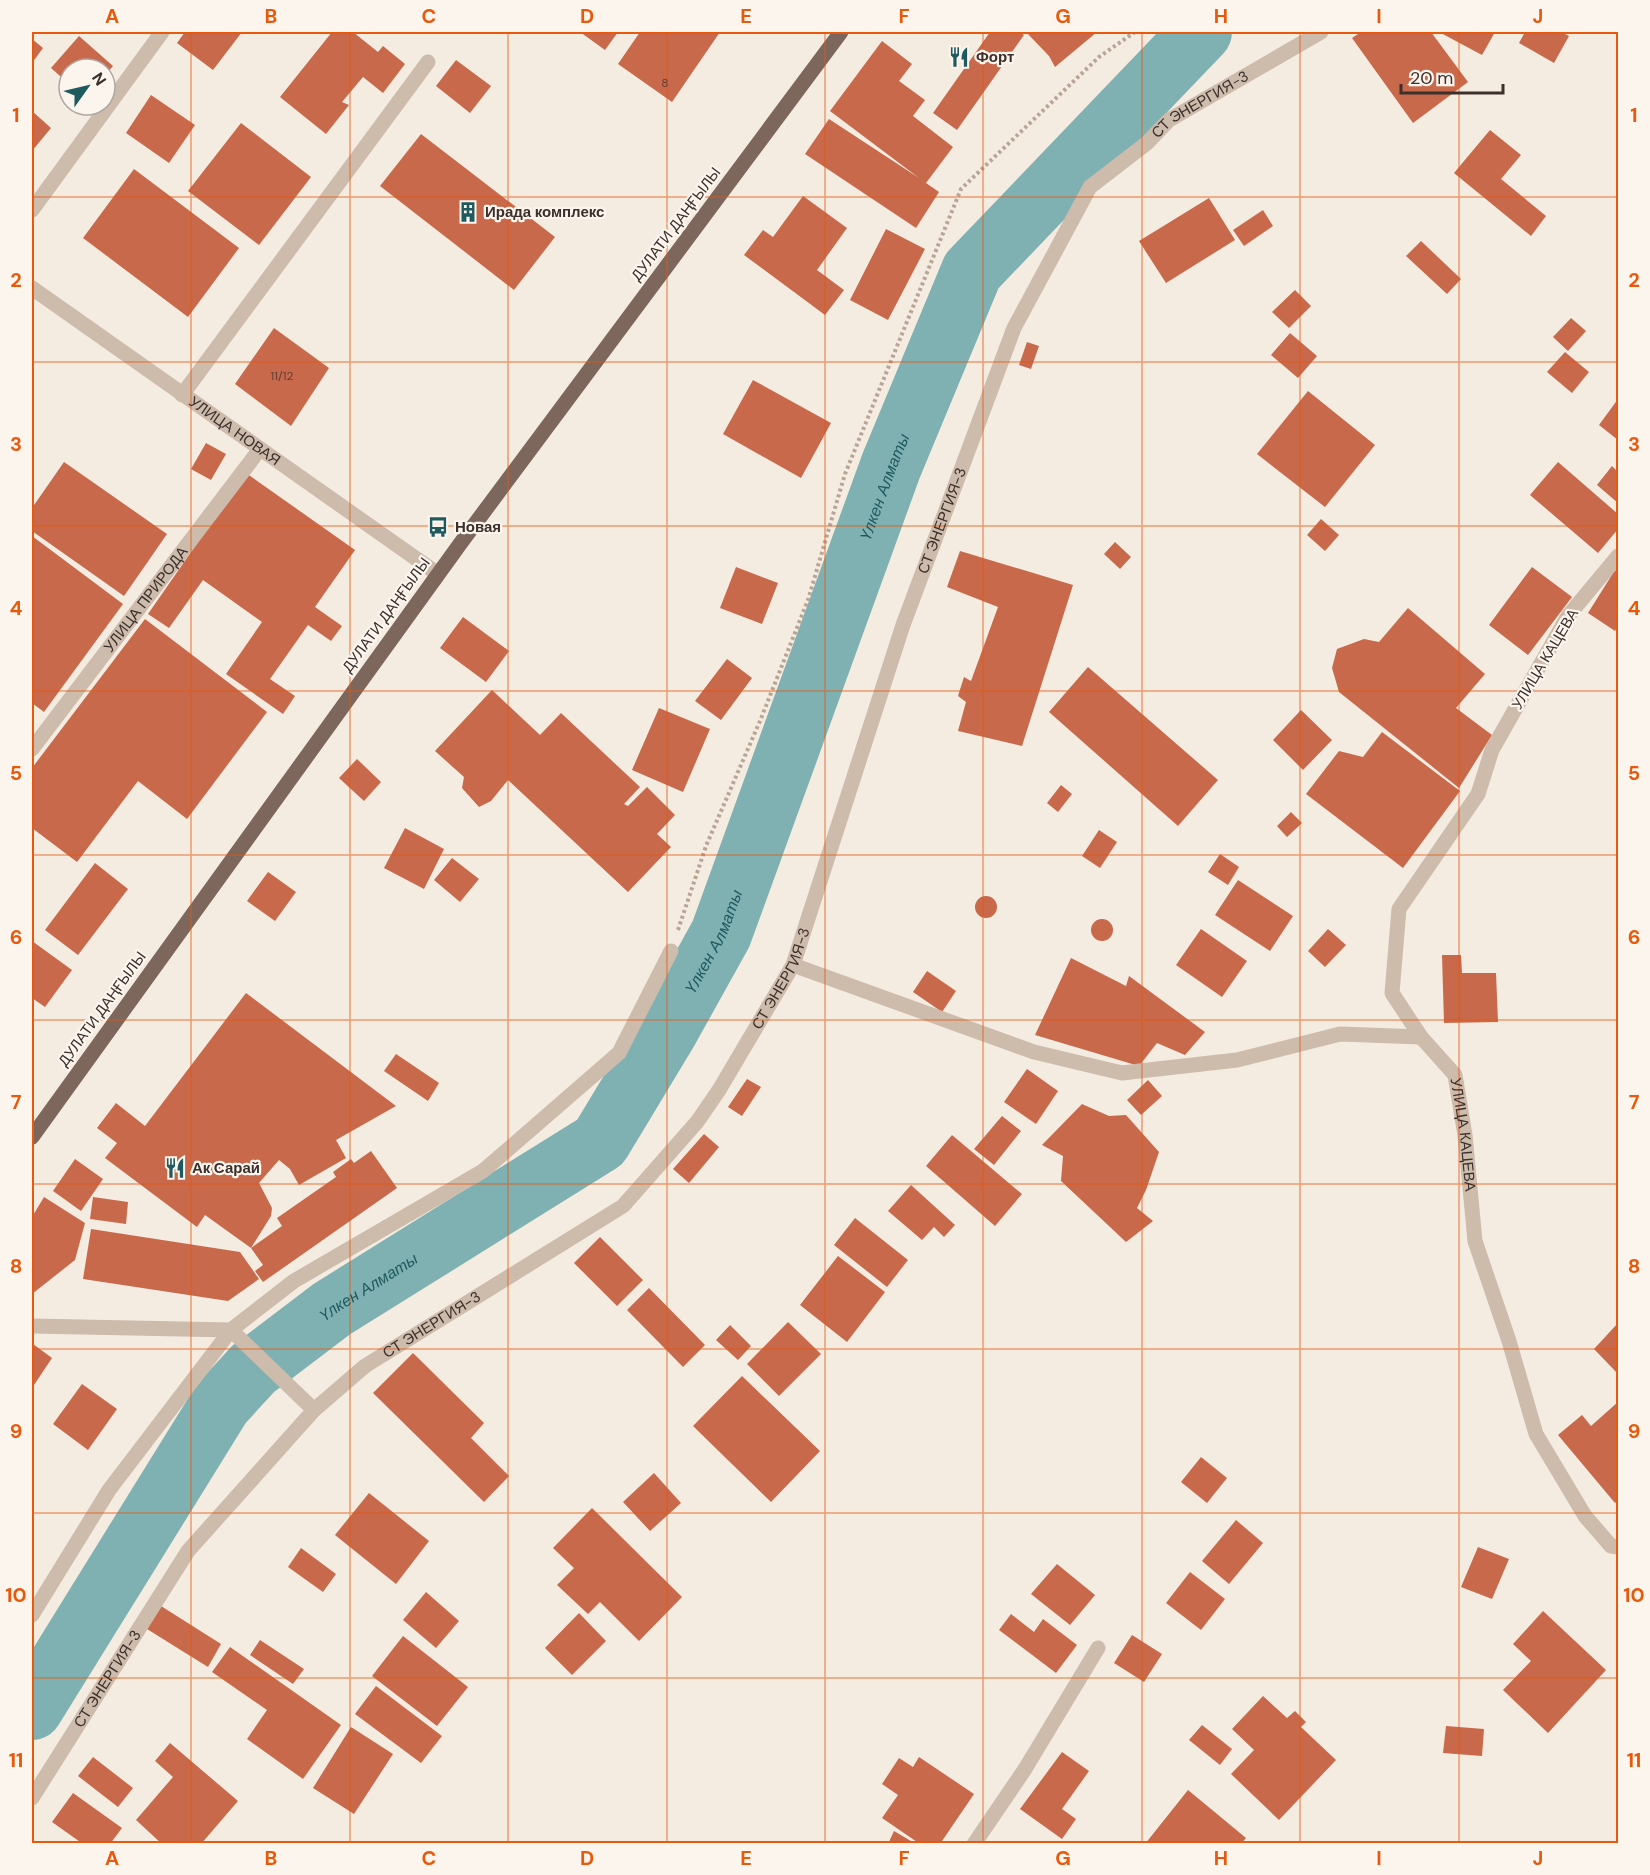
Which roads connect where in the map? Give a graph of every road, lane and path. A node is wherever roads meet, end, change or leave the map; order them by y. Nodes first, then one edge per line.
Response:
1 (162, 32) edge
2 (842, 32) edge
3 (1135, 32) edge
4 (1321, 32) edge
5 (428, 62) dead end
6 (32, 210) edge
7 (32, 288) edge
8 (182, 395) junction
9 (260, 449) junction
10 (1618, 556) edge
11 (438, 574) junction
12 (32, 749) edge
13 (671, 951) joint
14 (793, 965) junction
15 (1421, 1037) junction
16 (32, 1137) edge
17 (32, 1326) edge
18 (231, 1330) junction
19 (314, 1410) junction
20 (1618, 1547) edge
21 (32, 1615) edge
22 (1098, 1647) dead end
23 (32, 1798) edge
24 (974, 1844) edge

1 - 6 street
2 - 11 main road, ДУЛАТИ ДАҢҒЫЛЫ
3 - 13 path
4 - 14 street, СТ ЭНЕРГИЯ-3
5 - 8 street
7 - 8 street, УЛИЦА НОВАЯ
8 - 9 street, УЛИЦА НОВАЯ
9 - 11 street, УЛИЦА НОВАЯ
9 - 12 street, УЛИЦА ПРИРОДА
10 - 15 street, УЛИЦА КАЦЕВА
11 - 16 main road, ДУЛАТИ ДАҢҒЫЛЫ
13 - 18 street
14 - 15 street
14 - 19 street, СТ ЭНЕРГИЯ-3
15 - 20 street, УЛИЦА КАЦЕВА
17 - 18 street
18 - 19 street
18 - 21 street
19 - 23 street, СТ ЭНЕРГИЯ-3
22 - 24 street

